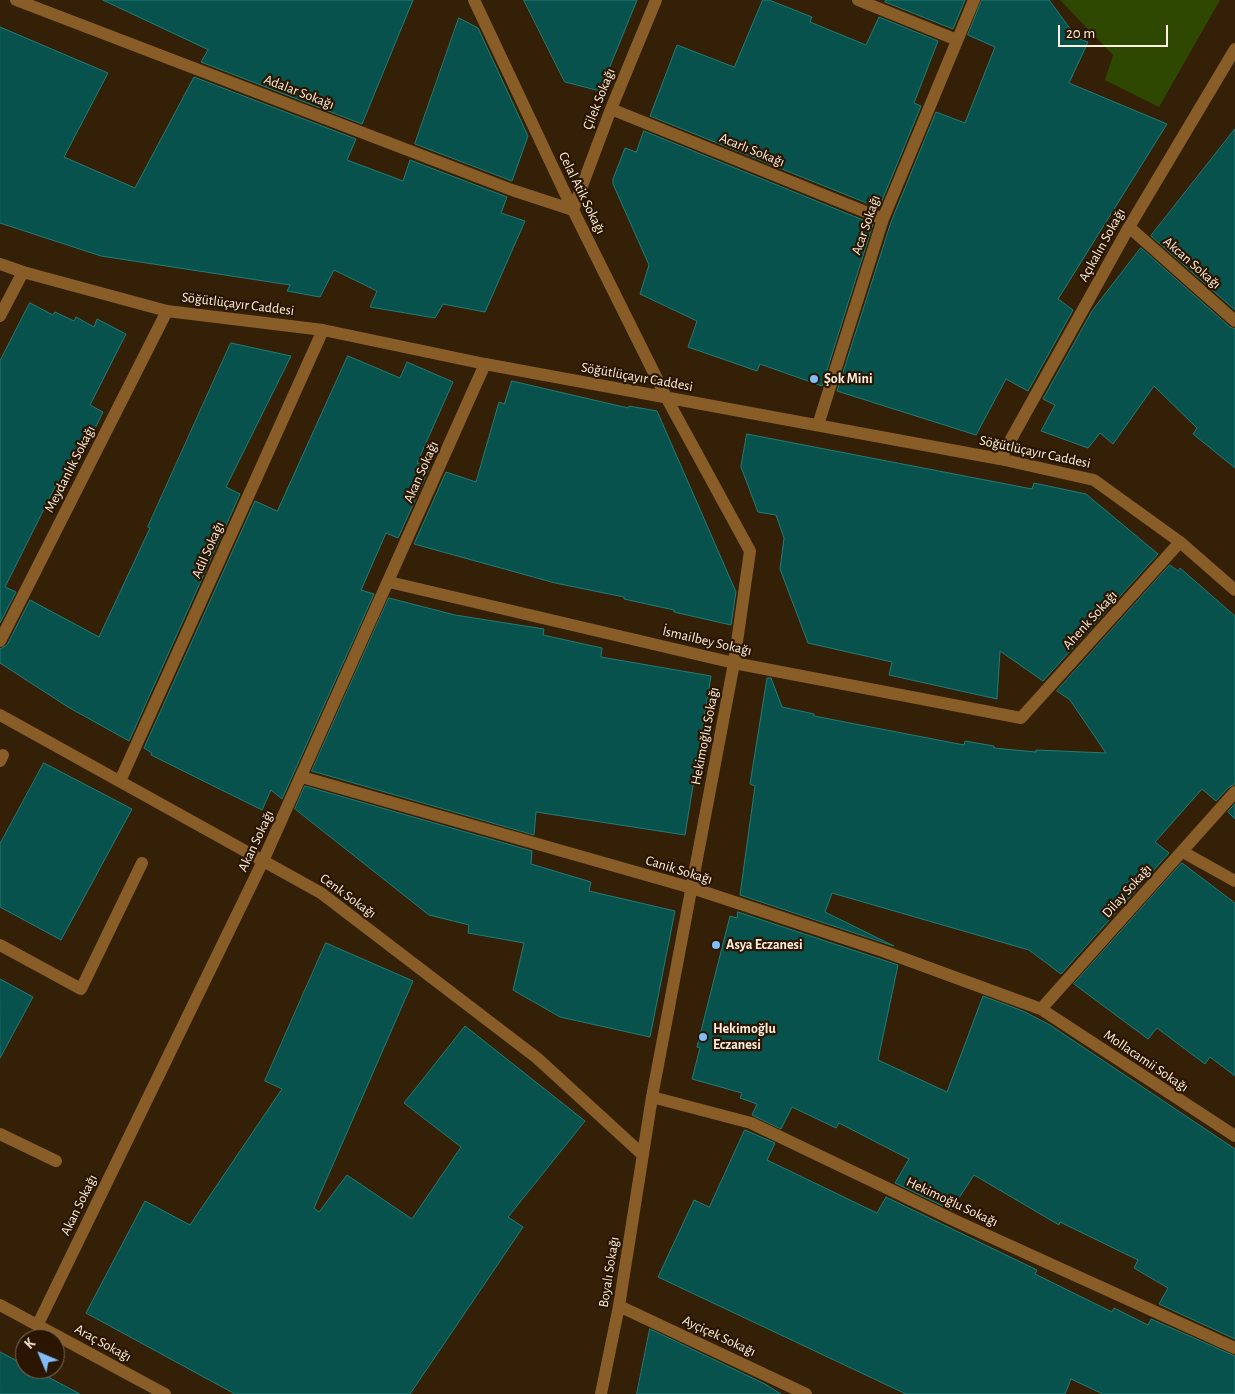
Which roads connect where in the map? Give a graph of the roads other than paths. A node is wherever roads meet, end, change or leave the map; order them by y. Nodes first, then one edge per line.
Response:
1 (16, 0) edge
2 (461, 0) edge
3 (656, 0) edge
4 (858, 0) edge
5 (974, 0) edge
6 (476, 4) edge
7 (957, 40) junction
8 (1235, 49) edge
9 (611, 109) junction
10 (572, 210) junction
11 (883, 219) junction
12 (1129, 227) junction
13 (0, 264) edge
14 (23, 272) junction
15 (167, 310) junction
16 (0, 316) edge
17 (1235, 321) edge
18 (323, 330) junction
19 (485, 364) junction
20 (666, 397) junction
21 (818, 425) junction
22 (1000, 459) junction
23 (1180, 542) junction
24 (389, 582) junction
25 (1235, 590) edge
26 (0, 641) edge
27 (734, 663) junction
28 (0, 715) edge
29 (1021, 718) joint
30 (302, 777) junction
31 (120, 781) junction
32 (1235, 792) edge
33 (1182, 852) junction
34 (263, 860) junction
35 (142, 863) dead end
36 (1235, 881) edge
37 (692, 888) junction
38 (0, 945) edge
39 (1041, 1009) junction
40 (652, 1097) junction
41 (0, 1134) edge
42 (1235, 1136) edge
43 (642, 1154) junction
44 (56, 1161) dead end
45 (0, 1305) edge
46 (619, 1306) junction
47 (38, 1324) junction
48 (1235, 1348) edge
49 (165, 1394) edge
50 (601, 1394) edge
51 (806, 1394) edge

1 - 10 street, Adalar Sokağı
2 - 6 street
3 - 9 street, Çilek Sokağı
4 - 7 street
5 - 7 street, Acar Sokağı
6 - 10 street, Celal Atik Sokağı
7 - 11 street, Acar Sokağı
8 - 12 street, Açıkalın Sokağı
9 - 10 street, Çilek Sokağı
9 - 11 street, Acarlı Sokağı
10 - 20 street, Celal Atik Sokağı
11 - 21 street, Acar Sokağı
12 - 17 street, Akcan Sokağı
12 - 22 street, Açıkalın Sokağı
13 - 14 street, Söğütlüçayır Caddesi
14 - 15 street, Söğütlüçayır Caddesi
14 - 16 street
15 - 18 street, Söğütlüçayır Caddesi
15 - 26 street, Meydanlık Sokağı
18 - 19 street, Söğütlüçayır Caddesi
18 - 31 street, Adil Sokağı
19 - 20 street, Söğütlüçayır Caddesi
19 - 24 street, Akan Sokağı
20 - 21 street, Söğütlüçayır Caddesi
20 - 27 street, Hekimoğlu Sokağı
21 - 22 street, Söğütlüçayır Caddesi
22 - 23 street, Söğütlüçayır Caddesi
23 - 25 street, Söğütlüçayır Caddesi
23 - 29 street, Ahenk Sokağı
24 - 27 street, İsmailbey Sokağı
24 - 30 street, Akan Sokağı
27 - 29 street, İsmailbey Sokağı
27 - 37 street, Hekimoğlu Sokağı
28 - 31 street, Cenk Sokağı
30 - 34 street, Akan Sokağı
30 - 37 street, Canik Sokağı
31 - 34 street, Cenk Sokağı
32 - 33 street, Dilay Sokağı
33 - 36 street
33 - 39 street, Dilay Sokağı
34 - 43 street, Cenk Sokağı
34 - 47 street, Akan Sokağı
35 - 38 street
37 - 39 street, Canik Sokağı
37 - 40 street, Hekimoğlu Sokağı
39 - 42 street, Mollacamii Sokağı
40 - 43 street, Hekimoğlu Sokağı
40 - 48 street, Hekimoğlu Sokağı
41 - 44 street
43 - 46 street, Boyalı Sokağı
45 - 47 street, Araç Sokağı
46 - 50 street, Boyalı Sokağı
46 - 51 street, Ayçiçek Sokağı
47 - 49 street, Araç Sokağı

